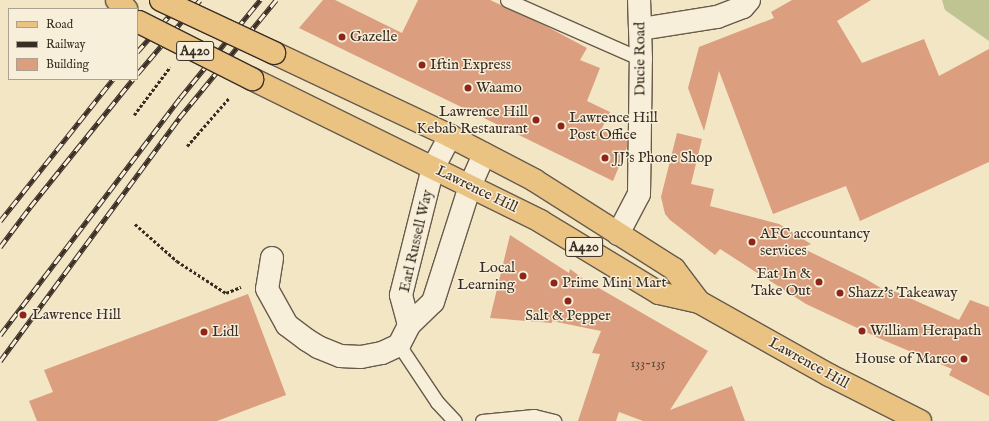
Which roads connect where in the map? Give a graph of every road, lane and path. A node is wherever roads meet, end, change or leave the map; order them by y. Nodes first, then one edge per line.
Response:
1 (117, 0) edge
2 (161, 0) edge
3 (507, 0) edge
4 (639, 0) edge
5 (749, 0) edge
6 (125, 8) edge
7 (138, 19) edge
8 (641, 29) junction
9 (641, 59) junction
10 (173, 63) dead end
11 (234, 92) dead end
12 (134, 115) dead end
13 (450, 136) junction
14 (187, 146) dead end
15 (484, 154) junction
16 (433, 168) junction
17 (470, 186) junction
18 (135, 224) dead end
19 (618, 234) junction
20 (272, 258) dead end
21 (267, 289) junction
22 (699, 302) junction
23 (409, 325) junction
24 (399, 345) junction
25 (455, 421) edge
26 (482, 421) edge
27 (554, 421) edge
28 (920, 421) edge

1 - 6 main road, A420
2 - 13 main road, Lawrence Hill / A420, bridge
3 - 9 lane
4 - 8 street, Ducie Road
5 - 8 street
7 - 16 main road, Lawrence Hill / A420, bridge
8 - 9 street, Ducie Road
9 - 19 street, Ducie Road
10 - 12 path
11 - 14 path
13 - 15 main road, Lawrence Hill / A420
13 - 16 street, Earl Russell Way
15 - 17 street, Earl Russell Way
15 - 19 main road, Lawrence Hill / A420
16 - 17 main road, Lawrence Hill / A420
16 - 23 street, Earl Russell Way
17 - 22 main road, Lawrence Hill / A420
17 - 23 street, Earl Russell Way
18 - 21 path
19 - 22 main road, Lawrence Hill / A420
20 - 21 street
21 - 24 street
22 - 28 main road, Lawrence Hill / A420
23 - 24 street, Earl Russell Way
24 - 25 lane
26 - 27 lane

